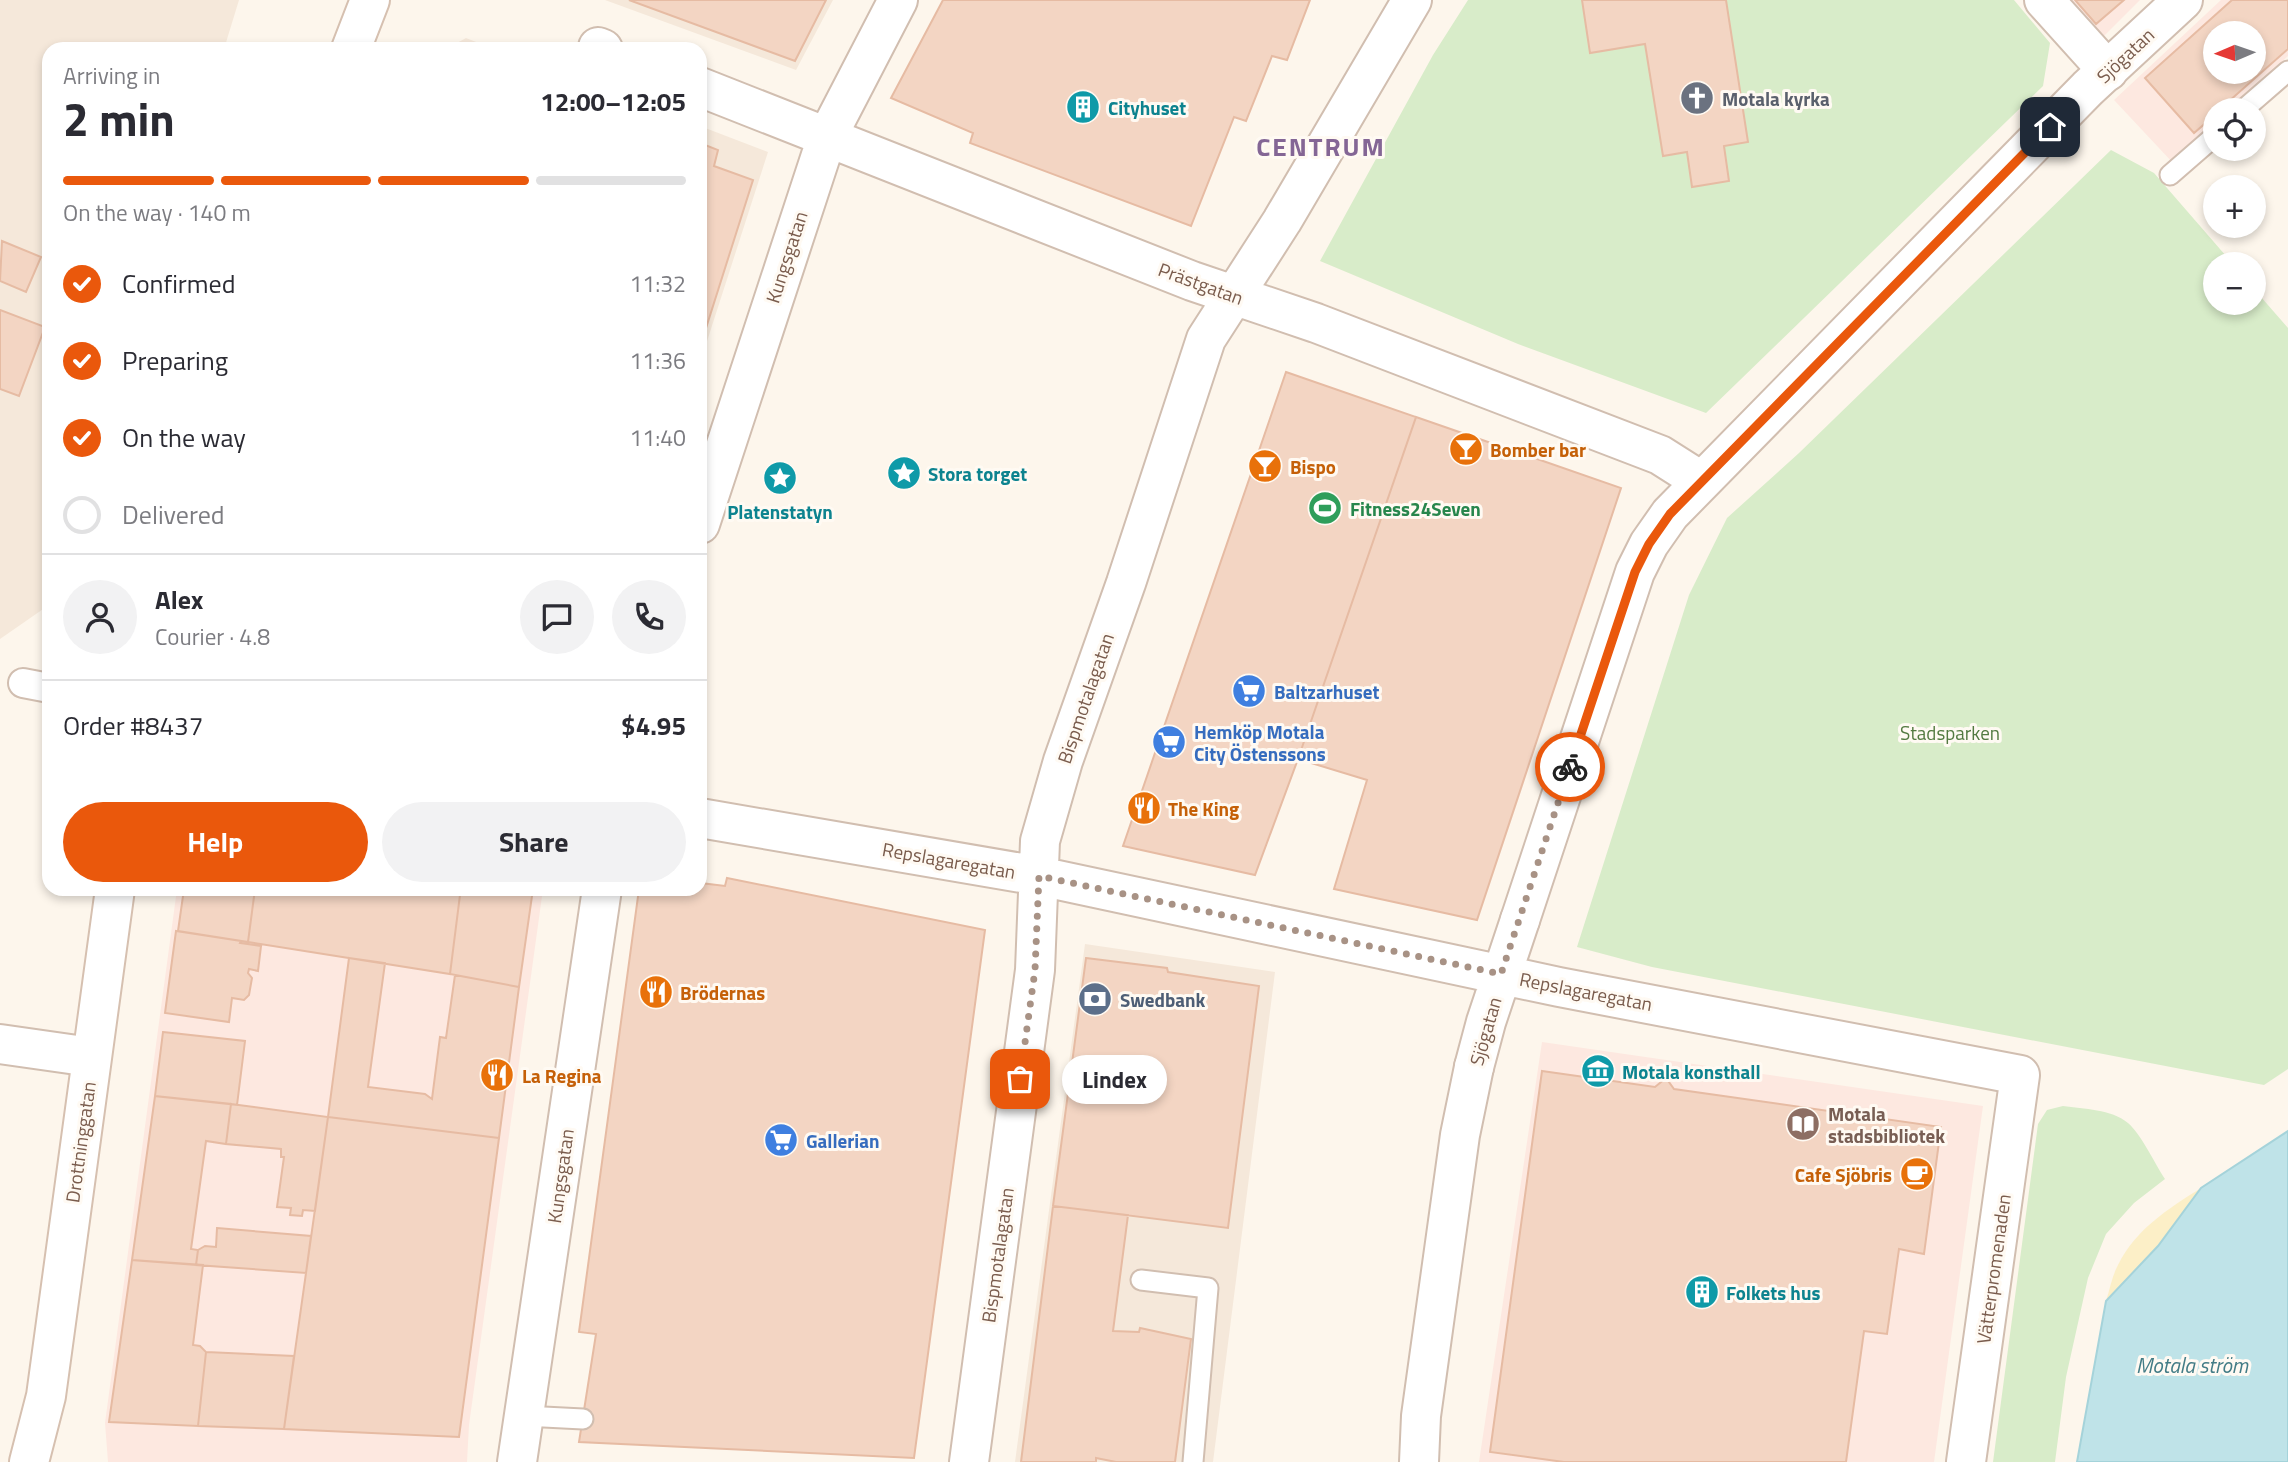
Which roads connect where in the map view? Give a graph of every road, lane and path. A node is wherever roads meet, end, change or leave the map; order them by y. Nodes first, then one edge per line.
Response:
1 (370, 0) edge
2 (898, 0) edge
3 (1412, 0) edge
4 (2044, 0) edge
5 (2183, 0) edge
6 (354, 42) edge
7 (2108, 71) junction
8 (2288, 71) edge
9 (707, 90) edge
10 (2257, 98) edge
11 (827, 137) junction
12 (2203, 146) edge
13 (2170, 175) dead end
14 (1236, 296) junction
15 (1701, 481) junction
16 (707, 503) edge
17 (707, 819) edge
18 (1039, 876) junction
19 (114, 896) edge
20 (601, 896) edge
21 (1501, 974) junction
22 (0, 1044) edge
23 (91, 1057) junction
24 (2020, 1075) joint
25 (1141, 1280) dead end
26 (46, 1396) junction
27 (524, 1416) junction
28 (583, 1419) dead end
29 (29, 1462) edge
30 (52, 1462) edge
31 (517, 1462) edge
32 (970, 1462) edge
33 (1193, 1462) edge
34 (1419, 1462) edge
35 (1966, 1462) edge

1 - 6 street
2 - 11 street, Kungsgatan
3 - 14 street, Bispmotalagatan
4 - 7 street
5 - 7 street, Sjögatan
7 - 15 street, Sjögatan
8 - 10 lane
9 - 11 street, Prästgatan
11 - 14 street, Prästgatan
11 - 16 street, Kungsgatan
12 - 13 lane
14 - 15 street, Prästgatan
14 - 18 street, Bispmotalagatan
15 - 21 street, Sjögatan
17 - 18 street, Repslagaregatan
18 - 21 street, Repslagaregatan
18 - 32 street, Bispmotalagatan
19 - 23 street, Drottninggatan
20 - 27 street, Kungsgatan
21 - 24 street, Repslagaregatan
21 - 34 street, Sjögatan
22 - 23 street
23 - 26 street, Drottninggatan
24 - 35 street, Vätterpromenaden
25 - 33 lane
26 - 29 street, Drottninggatan
26 - 30 street, Drottninggatan
27 - 28 lane
27 - 31 street, Kungsgatan

